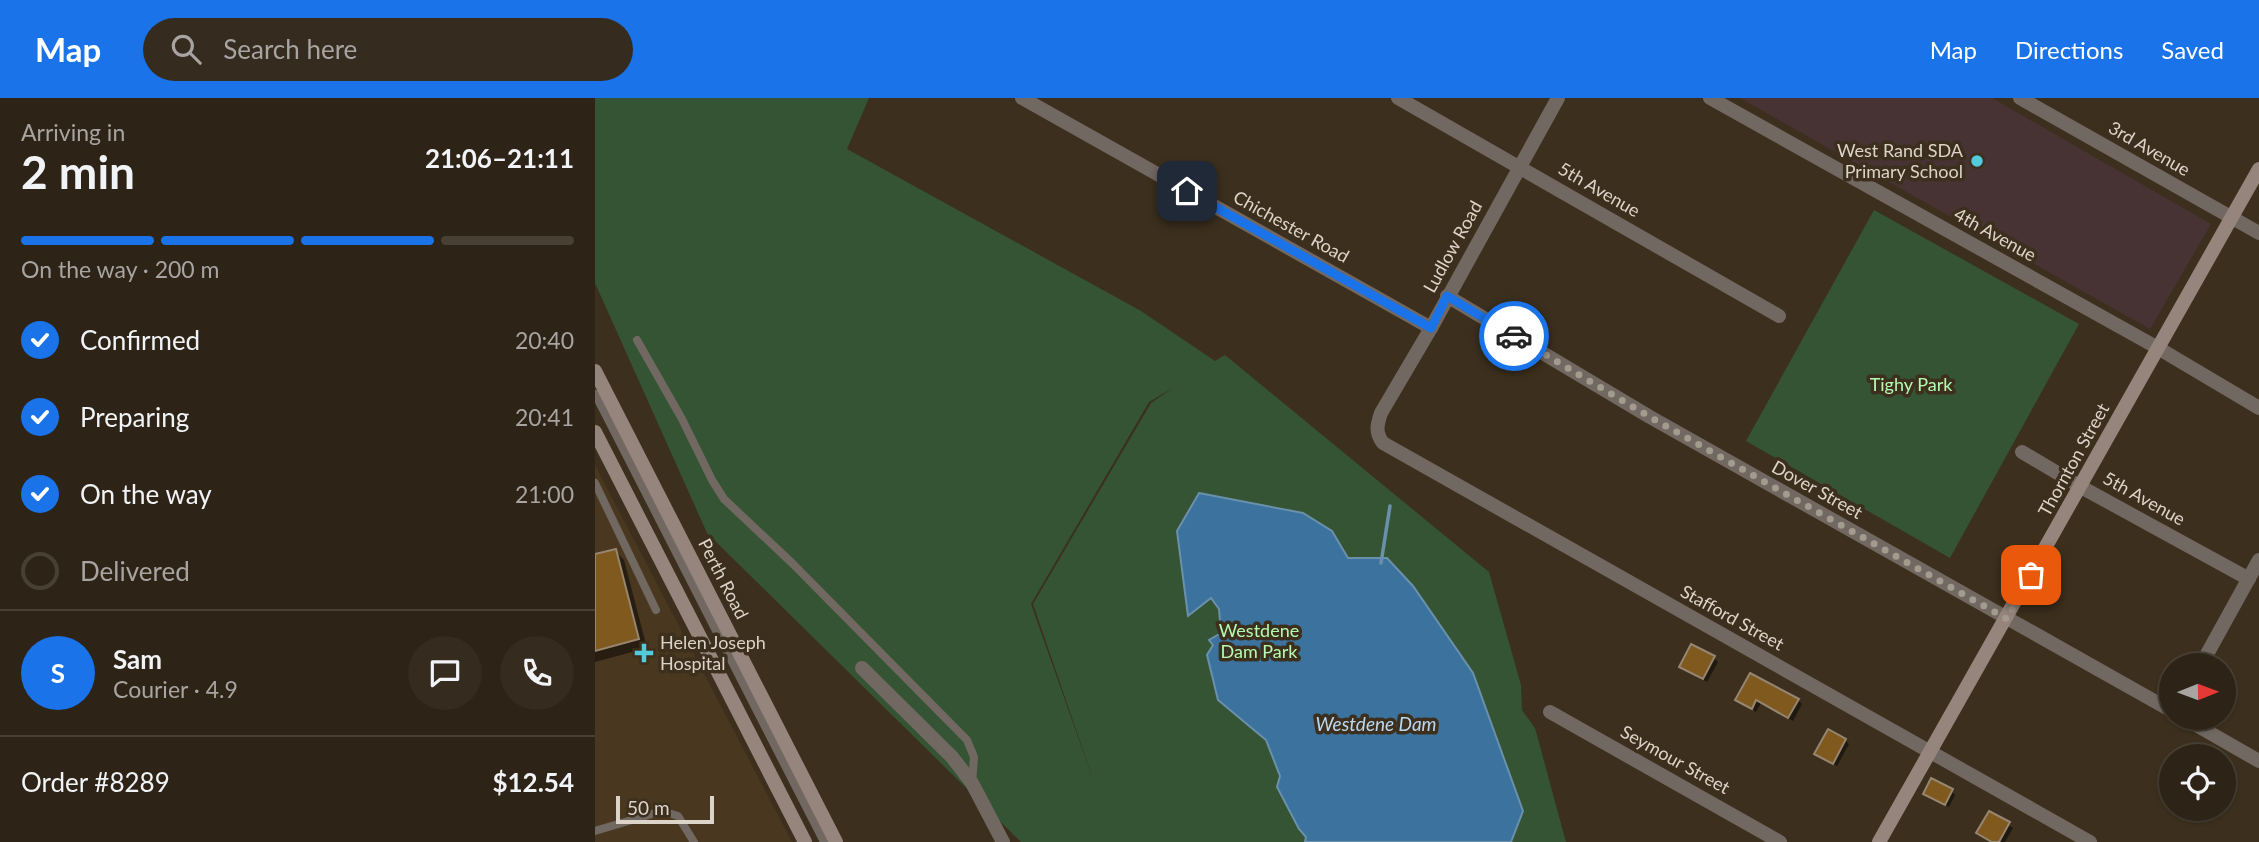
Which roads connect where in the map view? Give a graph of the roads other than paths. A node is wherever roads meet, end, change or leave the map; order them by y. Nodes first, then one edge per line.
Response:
1 (1022, 98) edge
2 (1398, 98) edge
3 (1558, 98) edge
4 (1710, 98) edge
5 (2020, 98) edge
6 (1519, 167) junction
7 (2259, 169) edge
8 (2232, 218) junction
9 (2259, 233) edge
10 (1447, 296) junction
11 (1779, 316) dead end
12 (1431, 328) junction
13 (637, 340) dead end
14 (2158, 348) junction
15 (595, 371) edge
16 (595, 394) edge
17 (2259, 408) edge
18 (1381, 413) joint
19 (595, 432) edge
20 (2022, 452) dead end
21 (595, 483) edge
22 (2081, 487) junction
23 (599, 499) edge
24 (2259, 561) edge
25 (2249, 579) junction
26 (656, 610) dead end
27 (2007, 619) junction
28 (2208, 653) edge
29 (862, 668) dead end
30 (2159, 704) edge
31 (1550, 712) dead end
32 (2204, 730) edge
33 (1930, 752) junction
34 (2259, 761) edge
35 (972, 783) junction
36 (595, 831) edge
37 (694, 842) edge
38 (804, 842) edge
39 (824, 842) edge
40 (836, 842) edge
41 (1003, 842) edge
42 (1780, 842) edge
43 (1879, 842) edge
44 (2090, 842) edge

1 - 12 street, Chichester Road
2 - 6 street, 5th Avenue
3 - 6 street, Ludlow Road
4 - 14 street, 4th Avenue
5 - 8 street, 3rd Avenue
6 - 10 street, Ludlow Road
6 - 11 street, 5th Avenue
7 - 8 main road, Thornton Street
8 - 9 street, 3rd Avenue
8 - 14 main road, Thornton Street
10 - 12 street, Ludlow Road
10 - 27 street, Dover Street
12 - 18 street, Ludlow Road
13 - 35 lane
14 - 17 street, 4th Avenue
14 - 22 main road, Thornton Street
15 - 40 main road, Perth Road
16 - 39 lane
18 - 33 street, Stafford Street
19 - 38 main road
20 - 22 street, 5th Avenue
21 - 23 lane
22 - 25 street, 5th Avenue
22 - 27 main road, Thornton Street
23 - 26 lane
24 - 25 street
25 - 28 street
27 - 30 street, Dover Street
27 - 33 main road, Thornton Street
29 - 35 street
31 - 42 street, Seymour Street
32 - 34 street
33 - 43 main road, Thornton Street
33 - 44 street, Stafford Street
35 - 41 street
36 - 37 lane

